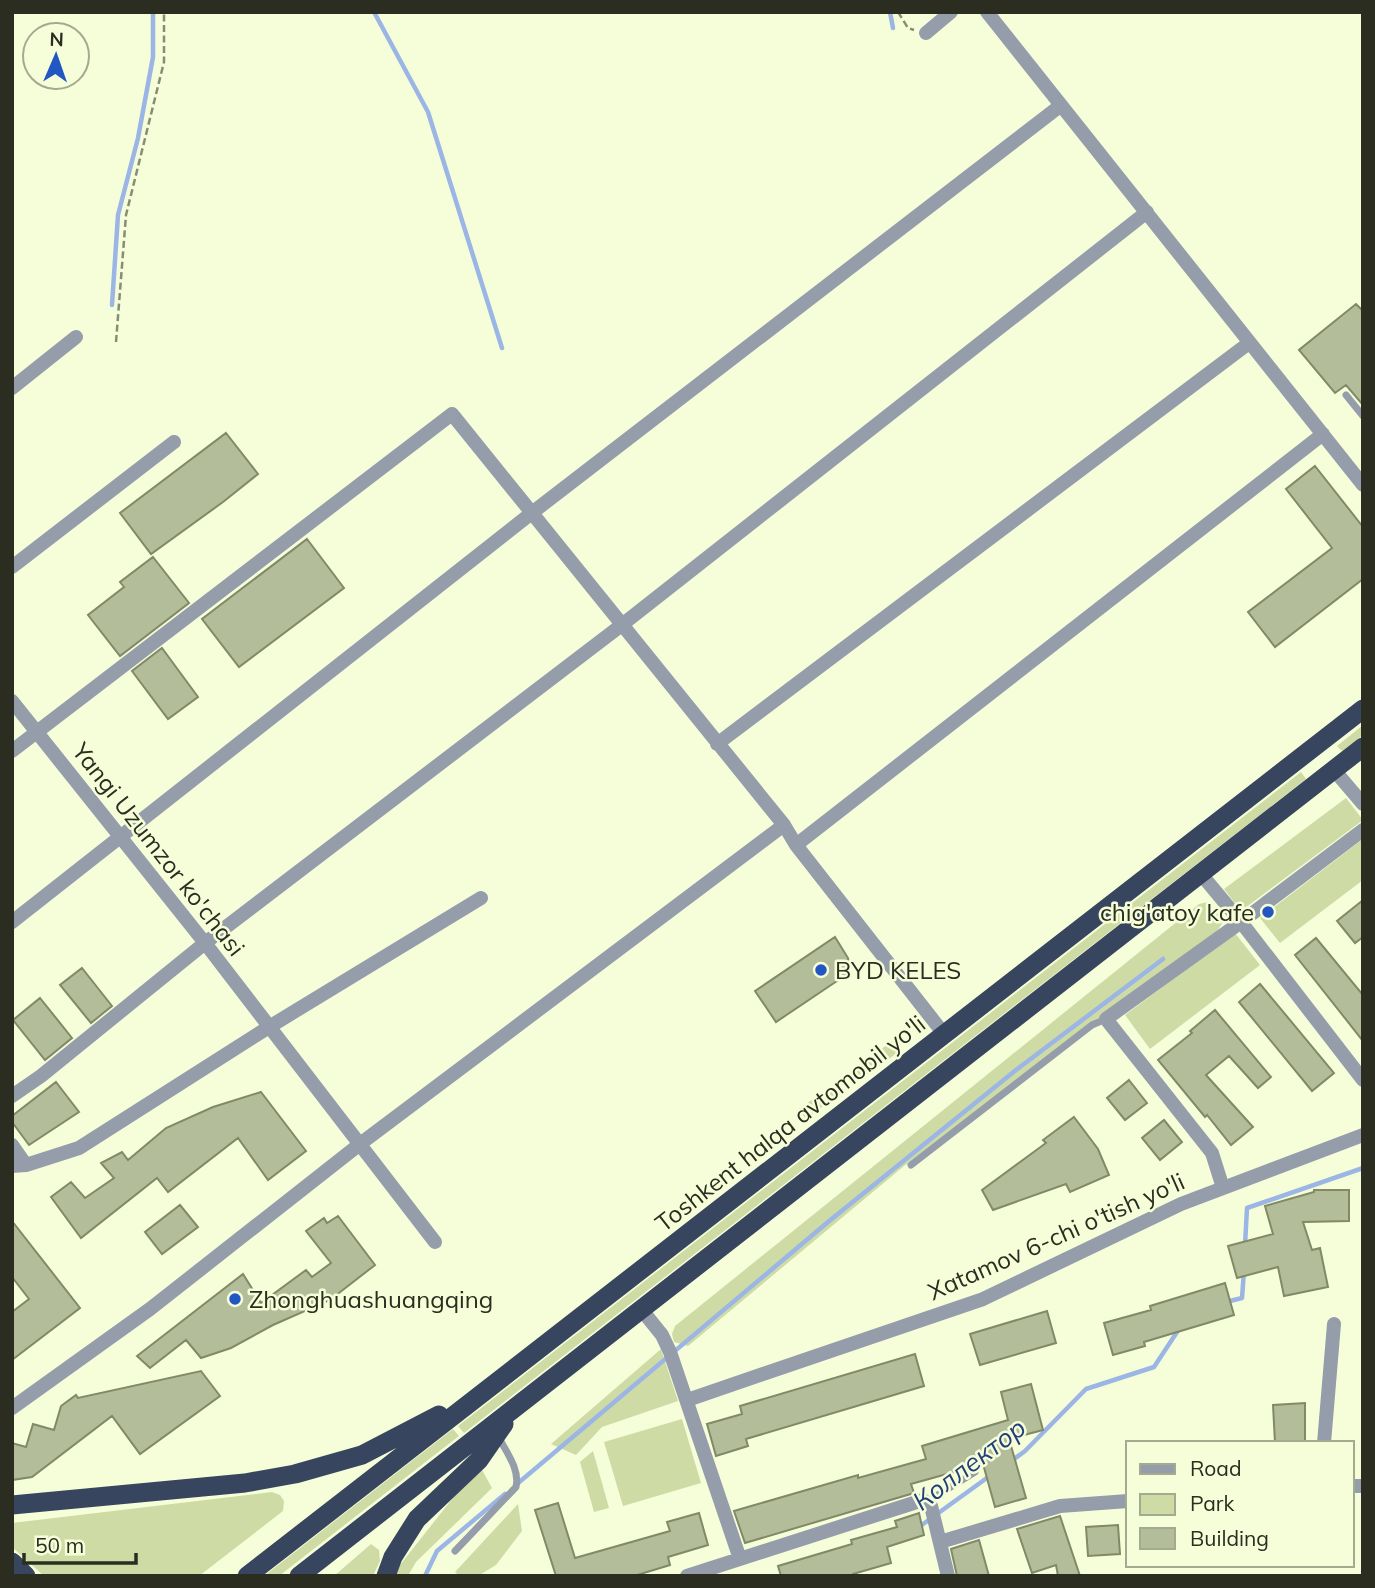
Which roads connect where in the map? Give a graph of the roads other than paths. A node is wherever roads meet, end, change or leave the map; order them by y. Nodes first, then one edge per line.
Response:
1 (951, 12) edge
2 (987, 12) edge
3 (926, 33) road end
4 (1060, 106) junction
5 (1147, 212) junction
6 (76, 337) dead end
7 (1249, 344) junction
8 (12, 388) edge
9 (1346, 395) dead end
10 (1363, 416) edge
11 (1323, 434) junction
12 (174, 442) dead end
13 (1363, 485) edge
14 (533, 512) junction
15 (12, 567) edge
16 (623, 624) junction
17 (12, 701) edge
18 (1363, 709) edge
19 (38, 732) junction
20 (717, 744) junction
21 (1315, 746) junction
22 (1363, 747) edge
23 (12, 751) edge
24 (1334, 770) junction
25 (1363, 804) edge
26 (784, 825) junction
27 (1363, 830) edge
28 (119, 836) junction
29 (796, 845) junction
30 (1201, 874) junction
31 (481, 898) dead end
32 (12, 922) edge
33 (1241, 922) junction
34 (205, 943) junction
35 (1106, 1019) junction
36 (269, 1027) junction
37 (944, 1034) junction
38 (1363, 1080) edge
39 (12, 1096) edge
40 (1363, 1135) edge
41 (360, 1144) junction
42 (12, 1145) edge
43 (19, 1166) edge
44 (911, 1166) dead end
45 (1223, 1188) junction
46 (435, 1242) dead end
47 (641, 1310) junction
48 (1334, 1324) dead end
49 (483, 1392) junction
50 (687, 1400) junction
51 (517, 1406) junction
52 (12, 1408) edge
53 (497, 1434) junction
54 (1324, 1441) edge
55 (975, 1472) dead end
56 (1126, 1502) edge
57 (12, 1505) edge
58 (933, 1513) junction
59 (940, 1542) junction
60 (455, 1550) dead end
61 (740, 1559) junction
62 (12, 1562) edge
63 (26, 1576) edge
64 (247, 1576) edge
65 (299, 1576) edge
66 (386, 1576) edge
67 (687, 1576) edge
68 (948, 1576) edge

1 - 3 street
2 - 4 street
4 - 5 street
4 - 14 street
5 - 7 street
5 - 16 street
6 - 8 street
7 - 11 street
7 - 20 street
9 - 10 lane
11 - 13 street
11 - 29 street
12 - 15 street
14 - 16 street
14 - 19 street
14 - 28 street
16 - 20 street
16 - 34 street
17 - 19 street, Yangi Uzumzor ko'chasi
18 - 21 highway, Toshkent halqa avtomobil yo'li
19 - 23 street
19 - 28 street, Yangi Uzumzor ko'chasi
20 - 26 street
21 - 24 highway
21 - 37 highway, Toshkent halqa avtomobil yo'li
22 - 24 highway
24 - 25 street
24 - 30 highway
26 - 29 street
26 - 41 street
27 - 33 street
28 - 32 street
28 - 34 street, Yangi Uzumzor ko'chasi
29 - 37 street
30 - 33 street
30 - 47 highway
31 - 36 street
33 - 35 street
33 - 38 street
34 - 36 street, Yangi Uzumzor ko'chasi
34 - 39 street
35 - 44 lane
35 - 45 street
36 - 41 street, Yangi Uzumzor ko'chasi
36 - 43 street
37 - 49 highway, Toshkent halqa avtomobil yo'li
40 - 45 street, Xatamov 6-chi o'tish yo'li
41 - 46 street, Yangi Uzumzor ko'chasi
41 - 52 street
42 - 43 street
45 - 50 street, Xatamov 6-chi o'tish yo'li
47 - 50 street
47 - 51 highway
48 - 54 street
49 - 57 highway
49 - 64 highway, Toshkent halqa avtomobil yo'li
50 - 61 street
51 - 53 highway
51 - 65 highway
53 - 60 lane
53 - 66 highway
55 - 58 lane
56 - 59 street
58 - 59 street
58 - 61 street
59 - 68 street
61 - 67 street
62 - 63 highway

